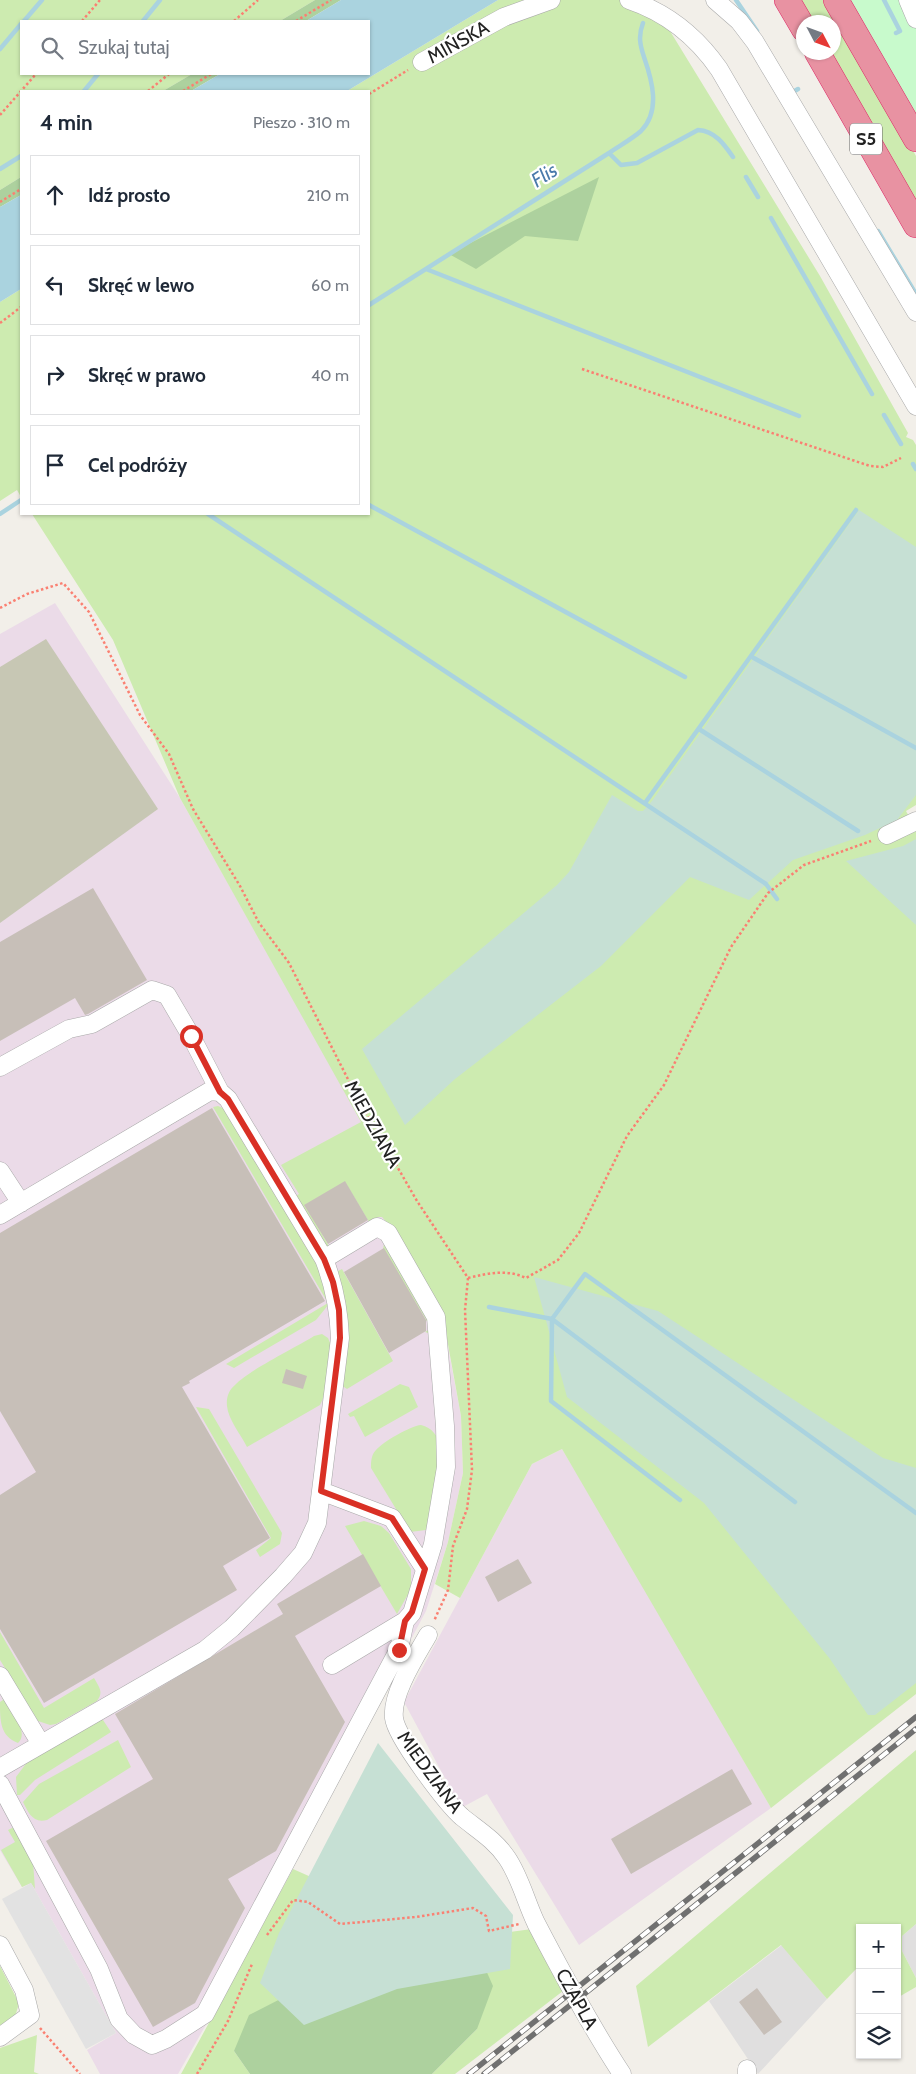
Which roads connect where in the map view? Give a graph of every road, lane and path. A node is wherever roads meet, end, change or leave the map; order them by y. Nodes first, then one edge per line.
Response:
1 (100, 0) edge
2 (258, 0) edge
3 (331, 0) edge
4 (551, 0) edge
5 (629, 0) edge
6 (716, 0) edge
7 (787, 0) edge
8 (836, 0) edge
9 (908, 0) edge
10 (796, 15) edge
11 (83, 20) edge
12 (235, 20) edge
13 (298, 20) edge
14 (916, 20) edge
15 (822, 60) edge
16 (422, 62) joint
17 (35, 75) edge
18 (168, 75) edge
19 (209, 75) edge
20 (22, 90) edge
21 (149, 90) edge
22 (185, 90) edge
23 (20, 92) edge
24 (370, 93) edge
25 (0, 115) edge
26 (916, 139) edge
27 (20, 190) edge
28 (0, 202) edge
29 (916, 225) edge
30 (20, 309) edge
31 (916, 312) edge
32 (0, 323) edge
33 (582, 369) dead end
34 (916, 406) edge
35 (901, 458) dead end
36 (0, 608) edge
37 (916, 821) edge
38 (887, 835) joint
39 (0, 1067) edge
40 (220, 1092) junction
41 (0, 1172) edge
42 (21, 1203) junction
43 (0, 1215) edge
44 (324, 1259) junction
45 (321, 1491) junction
46 (425, 1569) junction
47 (405, 1621) junction
48 (428, 1635) dead end
49 (332, 1665) dead end
50 (0, 1676) edge
51 (40, 1744) junction
52 (0, 1768) edge
53 (0, 1784) edge
54 (535, 1921) junction
55 (267, 1936) dead end
56 (0, 1945) edge
57 (254, 1959) dead end
58 (30, 2015) junction
59 (0, 2037) edge
60 (80, 2074) edge
61 (197, 2074) edge
62 (622, 2074) edge

1 - 11 path
2 - 12 path
3 - 13 path
4 - 16 street, MIŃSKA
5 - 34 street
6 - 31 street
7 - 10 highway
8 - 26 highway, S5
9 - 14 street
15 - 29 highway, S5
16 - 24 path, MIŃSKA
17 - 20 path
18 - 21 path
19 - 22 path
23 - 25 path
27 - 28 path
30 - 32 path
33 - 35 path
36 - 38 path, MIEDZIANA
37 - 38 street
39 - 40 street
40 - 42 street
40 - 44 street
41 - 42 street
42 - 43 street
44 - 45 street
44 - 46 street
45 - 46 street
45 - 51 street
46 - 47 street
47 - 49 street
47 - 53 street
48 - 54 street, MIEDZIANA
50 - 51 street
51 - 52 street
54 - 55 path
54 - 62 street, CZAPLA
56 - 58 street
57 - 61 path
58 - 59 street
58 - 60 path

